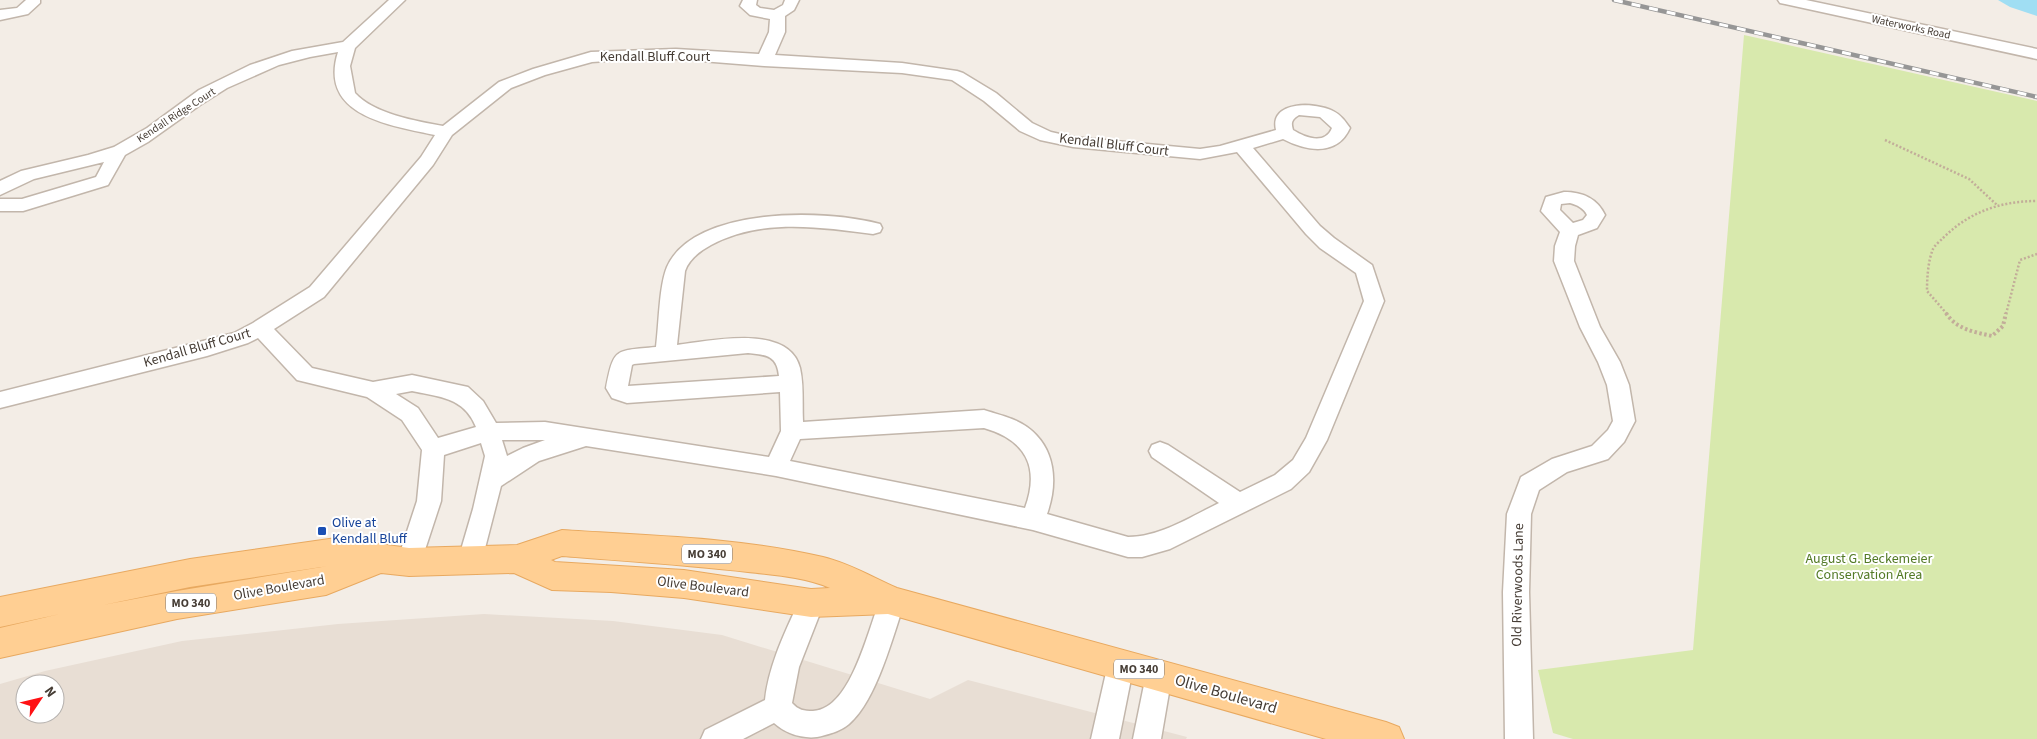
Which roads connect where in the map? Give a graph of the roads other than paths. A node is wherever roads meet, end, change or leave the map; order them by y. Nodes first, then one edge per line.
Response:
1 (6, 0) edge
2 (33, 0) edge
3 (398, 0) edge
4 (750, 0) edge
5 (792, 0) edge
6 (1785, 0) edge
7 (0, 3) edge
8 (0, 15) edge
9 (777, 15) junction
10 (348, 46) junction
11 (2037, 54) edge
12 (764, 60) junction
13 (446, 132) junction
14 (1285, 133) dead end
15 (1241, 145) junction
16 (118, 151) junction
17 (0, 189) edge
18 (0, 205) edge
19 (873, 228) dead end
20 (1570, 231) dead end
21 (260, 328) junction
22 (666, 353) junction
23 (792, 383) junction
24 (373, 390) junction
25 (0, 400) edge
26 (792, 431) junction
27 (488, 432) junction
28 (590, 439) junction
29 (433, 449) junction
30 (1160, 451) dead end
31 (776, 467) junction
32 (491, 481) junction
33 (1239, 504) junction
34 (1033, 520) junction
35 (517, 559) junction
36 (470, 560) junction
37 (394, 561) junction
38 (892, 601) junction
39 (811, 602) junction
40 (0, 612) edge
41 (0, 643) edge
42 (1121, 664) junction
43 (1159, 676) junction
44 (778, 707) junction
45 (715, 739) edge
46 (1105, 739) edge
47 (1147, 739) edge
48 (1386, 739) edge
49 (1519, 739) edge

1 - 7 street
2 - 8 street
3 - 10 street
4 - 9 street
5 - 9 street
6 - 11 street, Waterworks Road
9 - 12 street
10 - 13 street
10 - 16 street, Kendall Ridge Court
12 - 13 street, Kendall Bluff Court
12 - 15 street, Kendall Bluff Court
13 - 21 street, Kendall Bluff Court
14 - 15 street, Kendall Bluff Court
15 - 33 street
16 - 17 street, Kendall Ridge Court
16 - 18 street
19 - 22 street
20 - 49 street, Old Riverwoods Lane
21 - 24 street
21 - 25 street, Kendall Bluff Court
22 - 23 street
22 - 23 street
23 - 26 street
24 - 27 street
24 - 29 street
26 - 31 street
26 - 34 street
27 - 28 street
27 - 29 street
27 - 32 street
28 - 31 street
28 - 32 street
29 - 37 street
30 - 33 street
31 - 34 street
32 - 36 street
33 - 34 street
35 - 36 main road, Olive Boulevard / MO 340
35 - 38 main road, Olive Boulevard / MO 340
35 - 39 main road, Olive Boulevard / MO 340
36 - 37 main road, Olive Boulevard / MO 340
37 - 40 main road, Olive Boulevard / MO 340
37 - 41 main road, Olive Boulevard / MO 340
38 - 39 main road, Olive Boulevard / MO 340
38 - 42 main road, Olive Boulevard / MO 340
38 - 44 street
39 - 44 street
42 - 43 main road, Olive Boulevard / MO 340
42 - 46 street
43 - 47 street
43 - 48 main road, Olive Boulevard / MO 340
44 - 45 street

